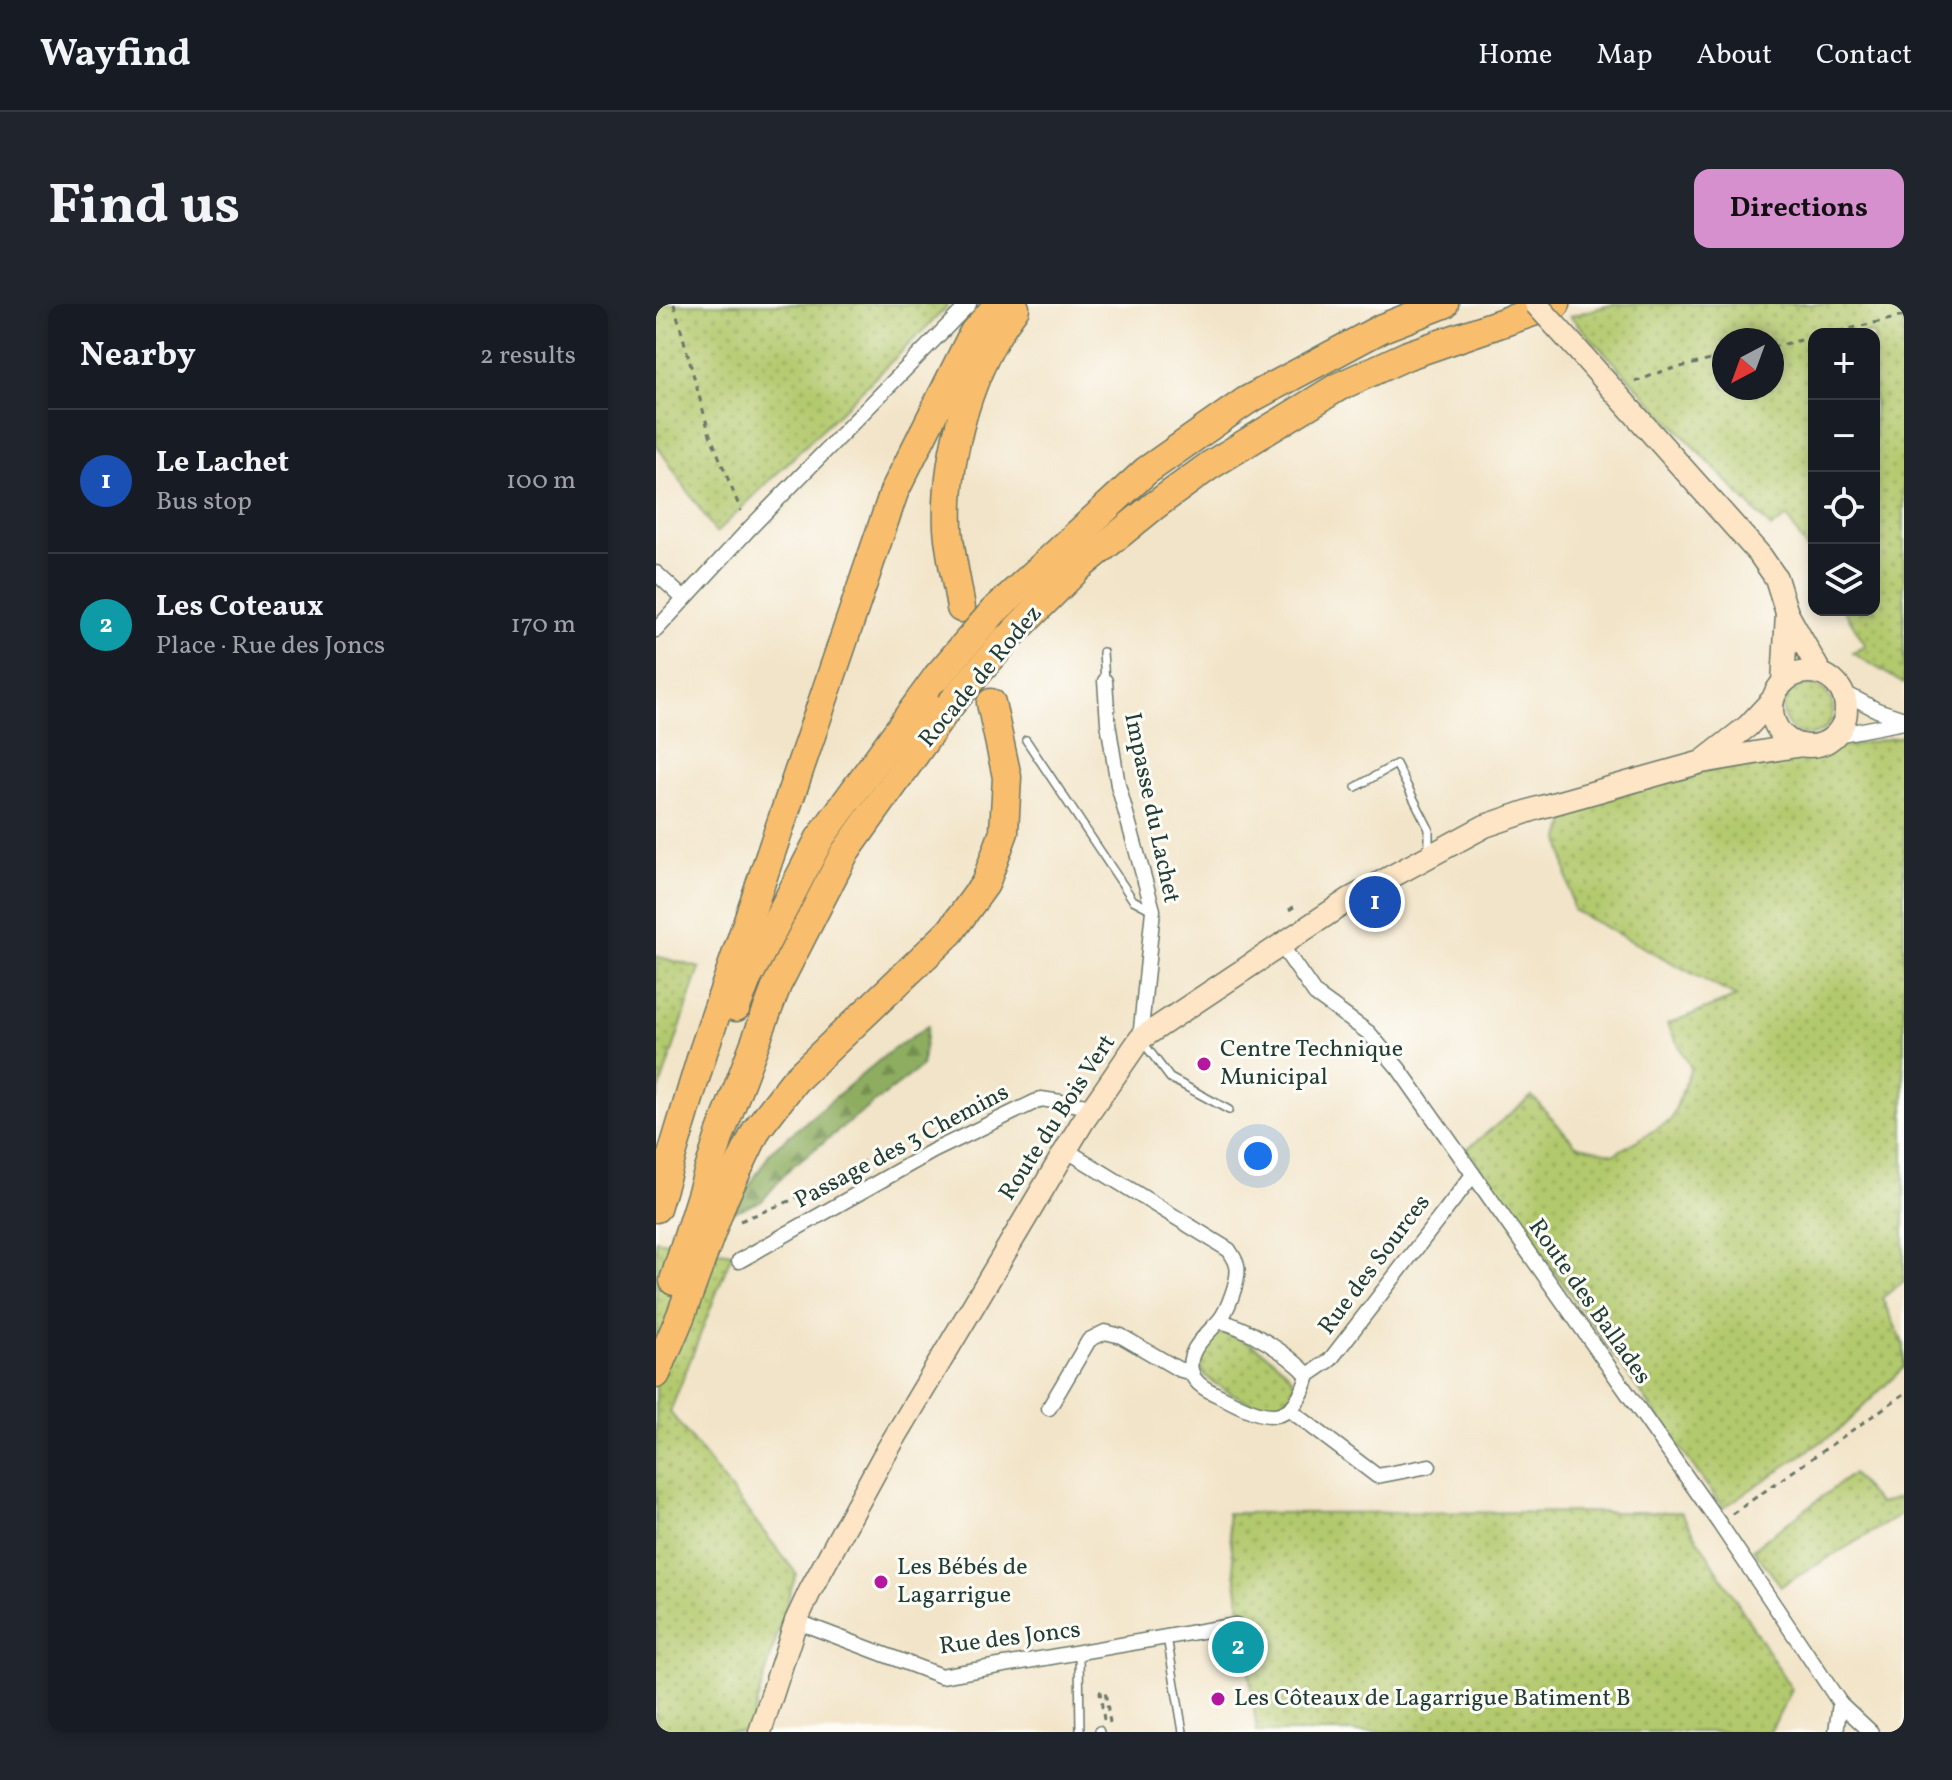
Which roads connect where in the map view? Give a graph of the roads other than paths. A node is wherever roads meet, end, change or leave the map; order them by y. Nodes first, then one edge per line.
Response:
1 (999, 304) edge
2 (1018, 304) edge
3 (1444, 304) edge
4 (1536, 304) edge
5 (1556, 304) edge
6 (966, 305) edge
7 (656, 573) edge
8 (684, 599) junction
9 (961, 608) dead end
10 (1787, 613) junction
11 (656, 630) edge
12 (1103, 652) dead end
13 (1821, 674) junction
14 (1105, 681) joint
15 (1778, 691) junction
16 (1841, 691) junction
17 (991, 703) dead end
18 (1904, 721) edge
19 (1836, 735) junction
20 (1026, 740) dead end
21 (1802, 745) junction
22 (1702, 762) junction
23 (1356, 787) dead end
24 (1429, 854) junction
25 (1153, 910) junction
26 (1281, 945) junction
27 (1140, 1039) junction
28 (1093, 1107) junction
29 (1229, 1110) dead end
30 (1066, 1150) junction
31 (1472, 1176) junction
32 (656, 1208) edge
33 (656, 1218) edge
34 (739, 1261) dead end
35 (1220, 1321) junction
36 (656, 1339) edge
37 (1192, 1373) junction
38 (656, 1374) edge
39 (1308, 1375) junction
40 (1049, 1408) dead end
41 (1290, 1410) junction
42 (1429, 1466) dead end
43 (796, 1621) junction
44 (1236, 1625) dead end
45 (1167, 1637) junction
46 (1079, 1654) junction
47 (1840, 1703) junction
48 (760, 1732) edge
49 (1080, 1732) edge
50 (1183, 1732) edge
51 (1836, 1732) edge
52 (1871, 1732) edge

1 - 32 highway
2 - 9 highway
3 - 33 highway, Rocade de Rodez, bridge
4 - 10 street, bridge
5 - 36 highway, Rocade de Rodez, bridge
6 - 8 street
7 - 8 street
8 - 11 street
10 - 13 street
10 - 15 street
12 - 14 lane
13 - 15 street
13 - 16 street
14 - 25 street, Impasse du Lachet
15 - 21 street
15 - 22 street
16 - 18 street
16 - 19 street
17 - 38 highway
18 - 19 street
19 - 21 street
20 - 25 lane
21 - 22 street
22 - 24 street, Route du Bois Vert
23 - 24 lane
24 - 26 street, Route du Bois Vert
25 - 27 street, Impasse du Lachet
26 - 27 street, Route du Bois Vert
26 - 31 street, Route des Ballades
27 - 28 street, Route du Bois Vert
27 - 29 lane
28 - 30 street, Route du Bois Vert
28 - 34 street, Passage des 3 Chemins
30 - 35 street
30 - 43 street, Route du Bois Vert
31 - 39 street, Rue des Sources
31 - 47 street, Route des Ballades
35 - 37 street
35 - 39 street
37 - 40 street
37 - 41 street
39 - 41 street, Rue des Sources
41 - 42 street
43 - 46 street, Rue des Joncs
43 - 48 street, Route du Bois Vert
44 - 45 street, Rue des Joncs
45 - 46 street, Rue des Joncs
45 - 50 lane
46 - 49 lane
47 - 51 street
47 - 52 street, Route des Ballades

